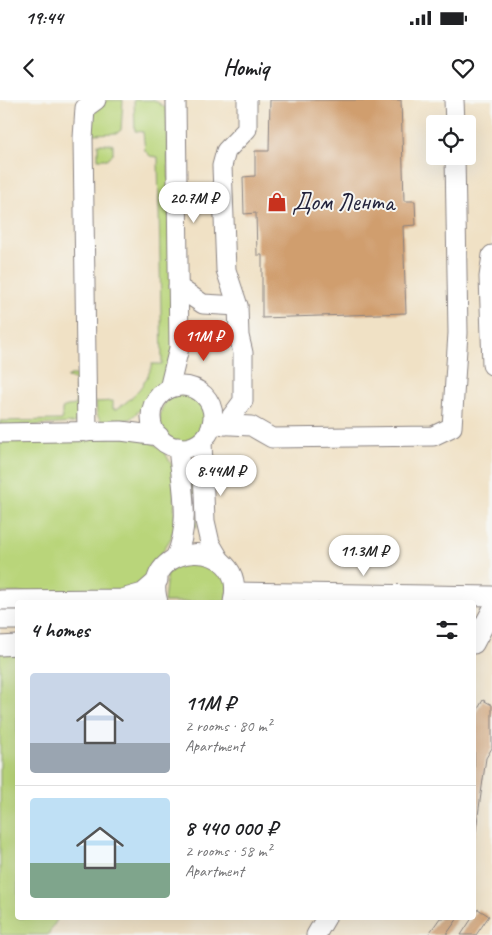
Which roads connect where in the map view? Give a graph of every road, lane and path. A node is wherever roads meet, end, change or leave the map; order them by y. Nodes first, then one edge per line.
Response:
1 (96, 100) edge
2 (247, 100) edge
3 (454, 100) edge
4 (172, 103) edge
5 (455, 115) edge
6 (455, 165) edge
7 (492, 255) edge
8 (178, 287) junction
9 (210, 306) junction
10 (238, 306) junction
11 (179, 328) junction
12 (179, 348) junction
13 (492, 365) edge
14 (169, 389) junction
15 (202, 394) junction
16 (243, 401) junction
17 (152, 419) junction
18 (219, 425) junction
19 (121, 431) junction
20 (87, 432) junction
21 (0, 434) edge
22 (159, 436) junction
23 (202, 441) junction
24 (178, 447) junction
25 (176, 558) junction
26 (220, 560) junction
27 (158, 580) junction
28 (492, 596) edge
29 (234, 597) edge
30 (278, 598) edge
31 (0, 600) edge
32 (158, 600) edge
33 (492, 610) edge
34 (0, 620) edge
35 (15, 620) edge
36 (476, 640) edge
37 (15, 645) edge
38 (0, 646) edge
39 (325, 920) edge
40 (316, 935) edge

1 - 20 street
2 - 10 street
3 - 5 street
4 - 8 street
6 - 18 street
7 - 13 street
8 - 9 street
8 - 11 street
9 - 10 street
9 - 11 street
10 - 16 street
11 - 12 street
12 - 14 street
12 - 15 street
14 - 15 street
14 - 17 street
15 - 16 street
15 - 18 street
16 - 18 street
17 - 19 street
17 - 22 street
18 - 23 street
19 - 20 street
19 - 22 street
20 - 21 street
22 - 24 street
23 - 24 street
23 - 26 street
24 - 25 street
25 - 26 street
25 - 27 street
26 - 29 street
27 - 31 street
27 - 32 street
28 - 30 street
29 - 30 street
33 - 36 street
34 - 35 street
37 - 38 street
39 - 40 street

